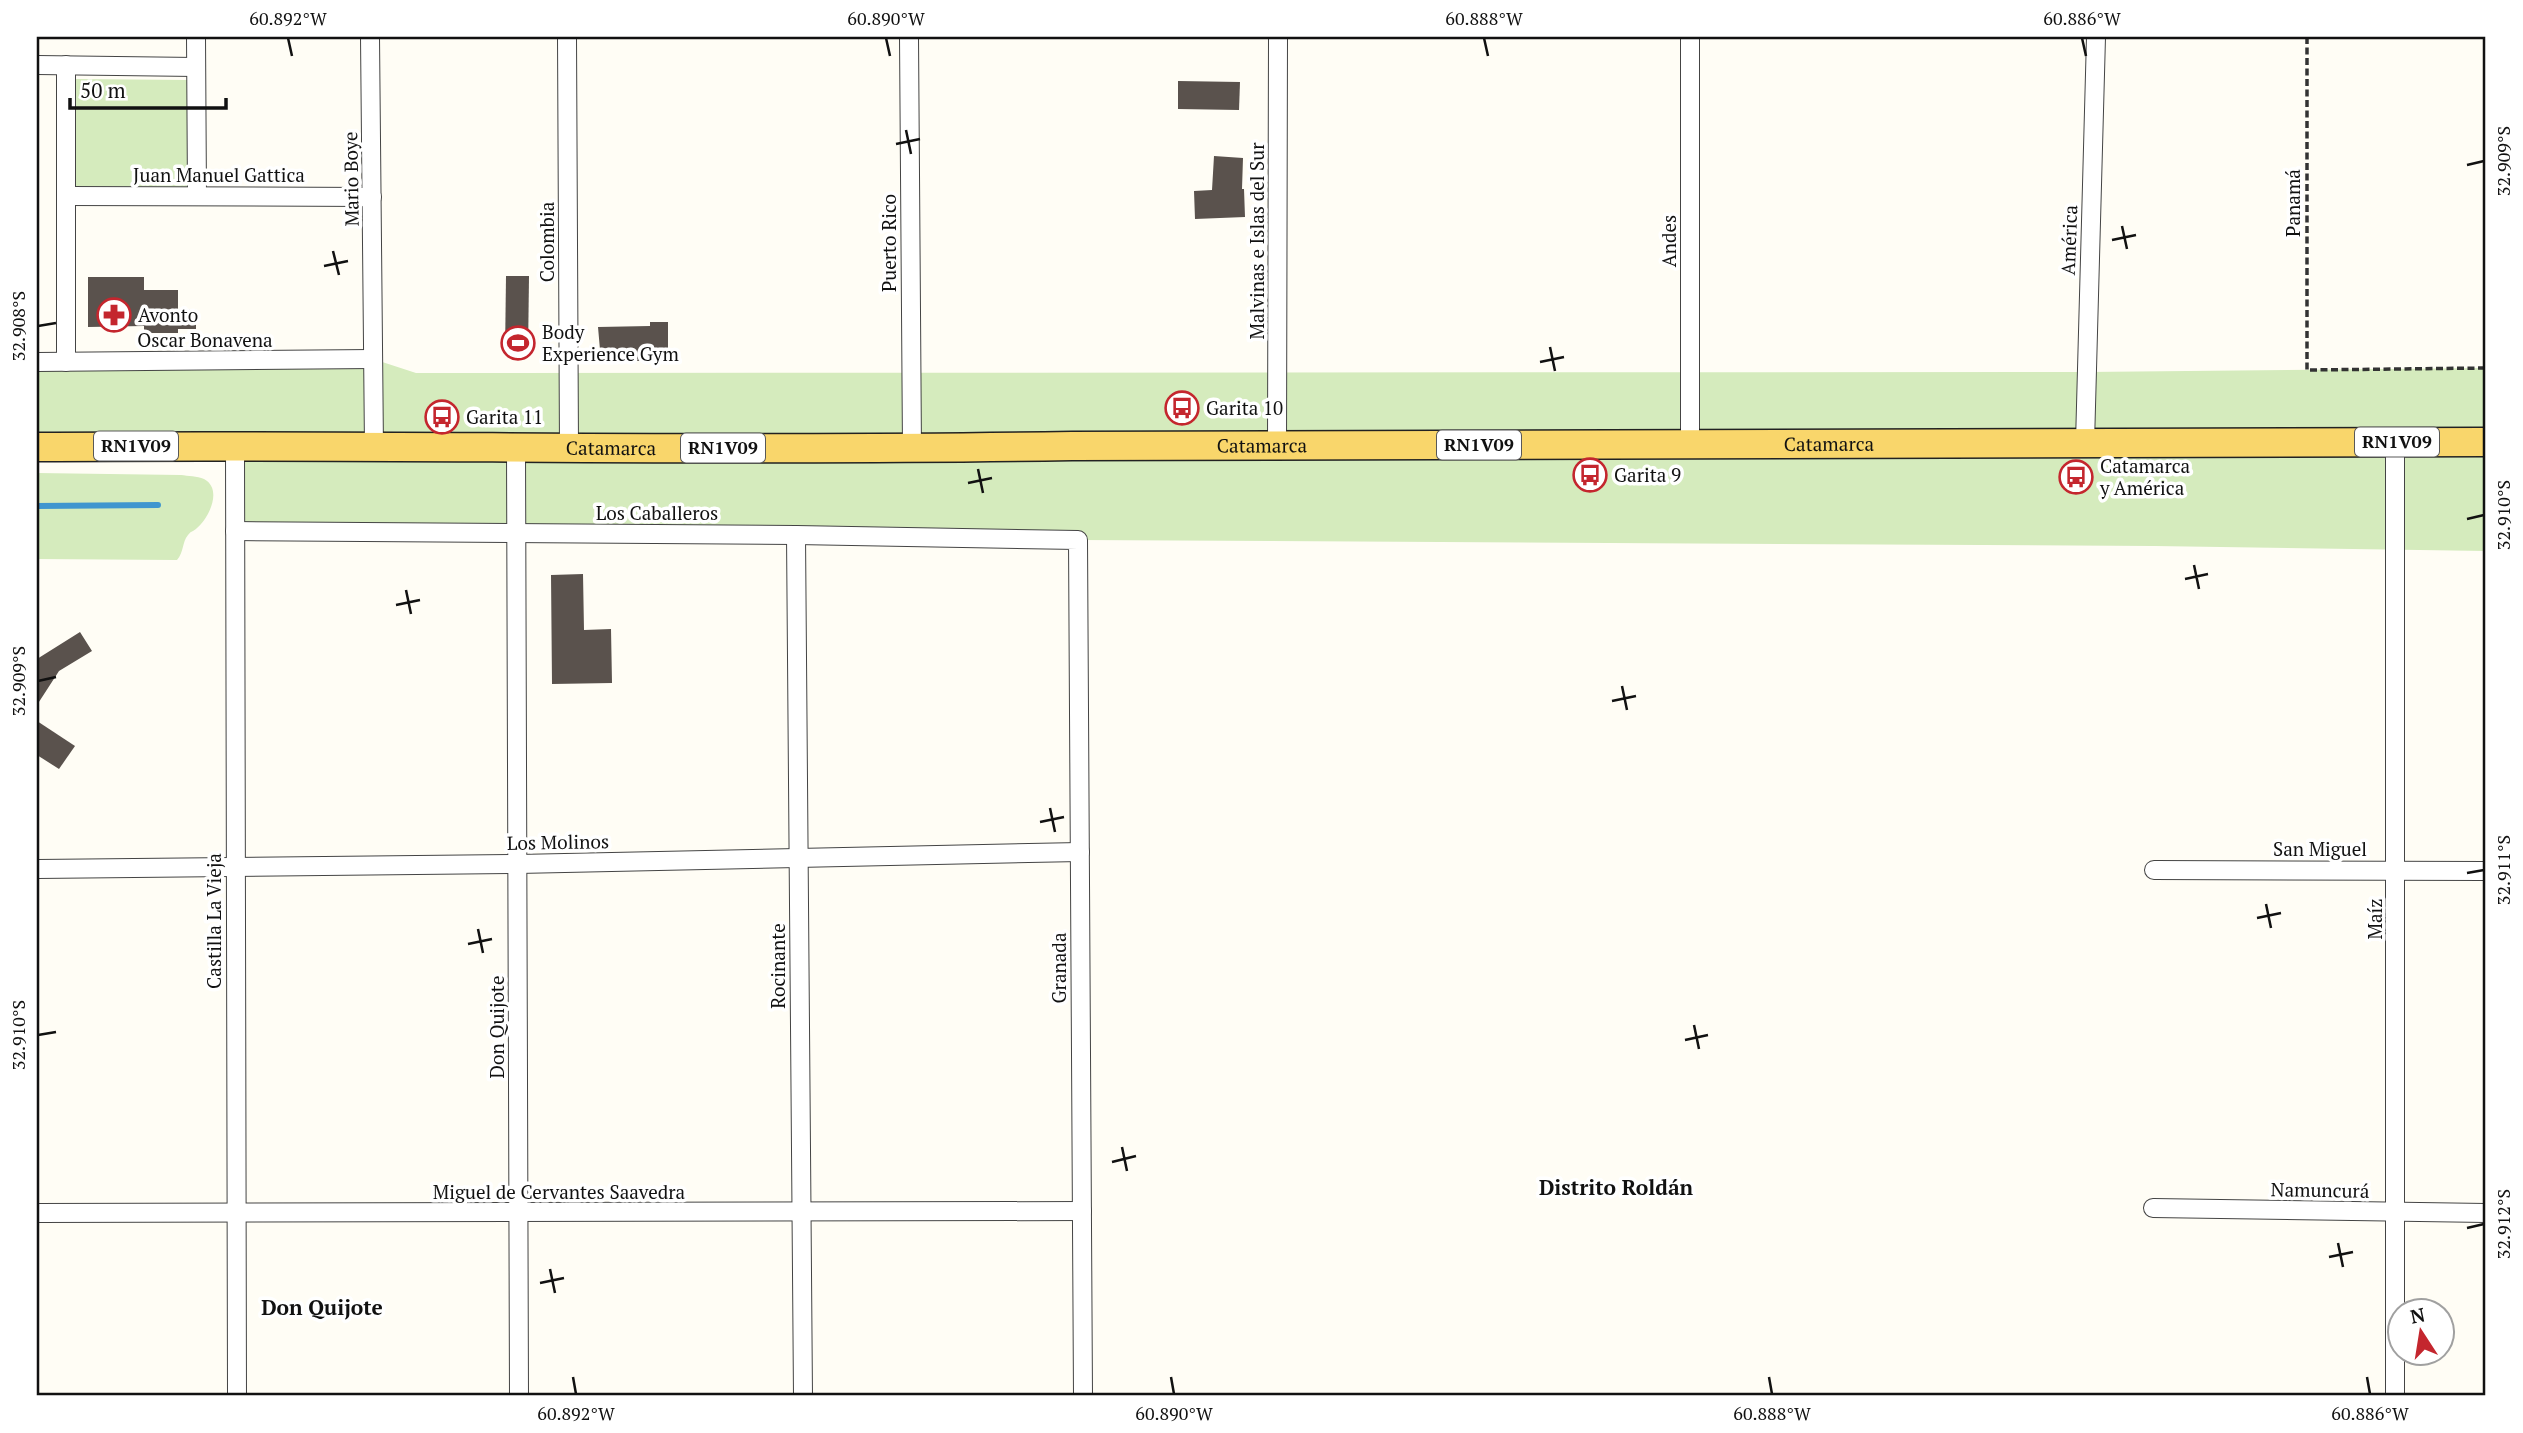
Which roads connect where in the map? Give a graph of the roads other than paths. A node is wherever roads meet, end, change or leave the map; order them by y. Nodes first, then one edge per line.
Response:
1 (196, 37) edge
2 (370, 37) edge
3 (567, 37) edge
4 (909, 37) edge
5 (1278, 37) edge
6 (1690, 37) edge
7 (2096, 37) edge
8 (37, 65) edge
9 (66, 65) junction
10 (196, 67) junction
11 (66, 195) junction
12 (197, 196) junction
13 (372, 197) junction
14 (373, 359) junction
15 (37, 362) edge
16 (66, 362) junction
17 (2395, 442) junction
18 (2486, 442) edge
19 (2085, 443) junction
20 (1690, 445) junction
21 (235, 446) junction
22 (1278, 446) junction
23 (37, 447) edge
24 (374, 448) junction
25 (516, 448) junction
26 (569, 448) junction
27 (912, 449) junction
28 (235, 531) junction
29 (517, 533) junction
30 (796, 535) junction
31 (1078, 540) joint
32 (1080, 852) junction
33 (799, 858) junction
34 (518, 864) junction
35 (234, 866) junction
36 (37, 869) edge
37 (2154, 870) dead end
38 (2396, 870) junction
39 (2486, 871) edge
40 (2153, 1208) dead end
41 (1082, 1211) junction
42 (801, 1212) junction
43 (2396, 1212) junction
44 (37, 1213) edge
45 (236, 1213) junction
46 (518, 1213) junction
47 (2486, 1213) edge
48 (237, 1396) edge
49 (519, 1396) edge
50 (803, 1396) edge
51 (1083, 1396) edge
52 (2395, 1396) edge

1 - 10 street
2 - 13 street, Mario Boye
3 - 26 street, Colombia
4 - 27 street, Puerto Rico
5 - 22 street, Malvinas e Islas del Sur
6 - 20 street, Andes
7 - 19 street, América
8 - 9 street
9 - 10 street
9 - 11 street
10 - 12 street
11 - 12 street, Juan Manuel Gattica
11 - 16 street
12 - 13 street, Juan Manuel Gattica
13 - 14 street, Mario Boye
14 - 16 street, Oscar Bonavena
14 - 24 street, Mario Boye
15 - 16 street, Oscar Bonavena
17 - 18 main road, Catamarca / RN1V09
17 - 19 main road, Catamarca / RN1V09
17 - 38 street, Maíz
19 - 20 main road, Catamarca / RN1V09
20 - 22 main road, Catamarca / RN1V09
21 - 23 main road, Catamarca / RN1V09
21 - 24 main road, Catamarca / RN1V09
21 - 28 street, Castilla La Vieja
22 - 27 main road, Catamarca / RN1V09
24 - 25 main road, Catamarca / RN1V09
25 - 26 main road, Catamarca / RN1V09
25 - 29 street, Don Quijote
26 - 27 main road, Catamarca / RN1V09
28 - 29 street, Los Caballeros
28 - 35 street, Castilla La Vieja
29 - 30 street, Los Caballeros
29 - 34 street, Don Quijote
30 - 31 street, Los Caballeros
30 - 33 street, Rocinante
31 - 32 street, Granada
32 - 33 street, Los Molinos
32 - 41 street, Granada
33 - 34 street, Los Molinos
33 - 42 street, Rocinante
34 - 35 street, Los Molinos
34 - 46 street, Don Quijote
35 - 36 street, Los Molinos
35 - 45 street, Castilla La Vieja
37 - 38 street, San Miguel
38 - 39 street, San Miguel
38 - 43 street, Maíz
40 - 43 street, Namuncurá
41 - 42 street, Miguel de Cervantes Saavedra
41 - 51 street, Granada
42 - 46 street, Miguel de Cervantes Saavedra
42 - 50 street, Rocinante
43 - 47 street, Namuncurá
43 - 52 street, Maíz
44 - 45 street, Miguel de Cervantes Saavedra
45 - 46 street, Miguel de Cervantes Saavedra
45 - 48 street, Castilla La Vieja
46 - 49 street, Don Quijote

